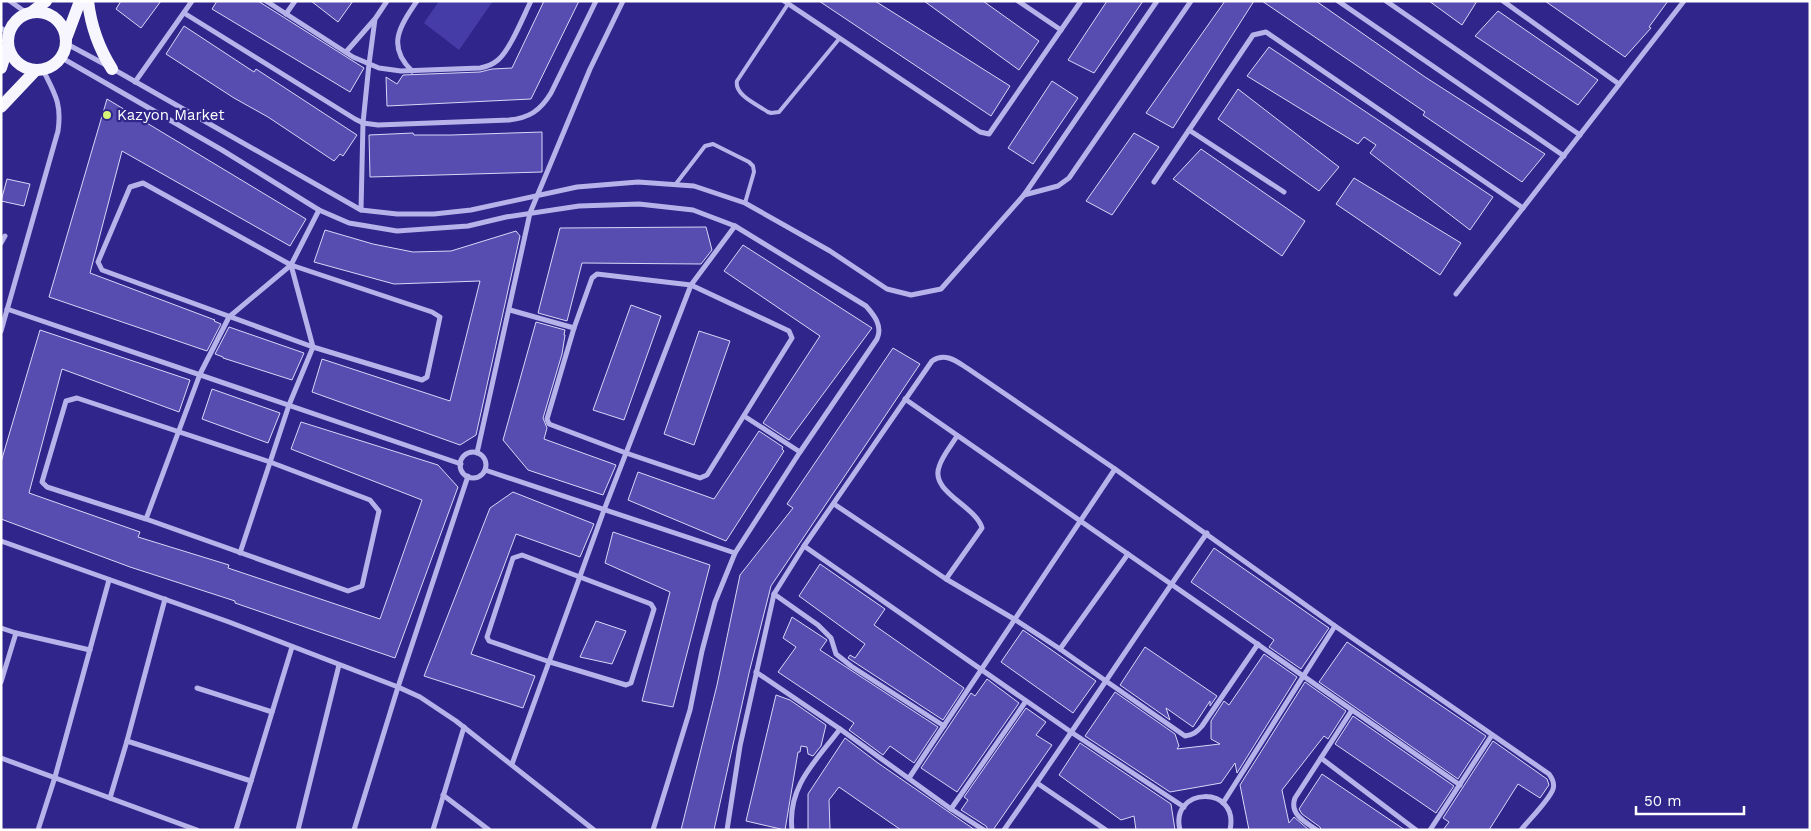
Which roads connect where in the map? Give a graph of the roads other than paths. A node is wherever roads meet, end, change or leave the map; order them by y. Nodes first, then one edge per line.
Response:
1 (10, 1) edge
2 (46, 1) edge
3 (80, 1) edge
4 (88, 1) edge
5 (192, 1) edge
6 (266, 1) edge
7 (295, 1) edge
8 (387, 1) edge
9 (417, 1) edge
10 (530, 1) edge
11 (596, 1) edge
12 (622, 1) edge
13 (1018, 1) edge
14 (1081, 1) edge
15 (1157, 1) edge
16 (1191, 1) edge
17 (1338, 1) edge
18 (1386, 1) edge
19 (1503, 1) edge
20 (1684, 1) edge
21 (786, 3) edge
22 (30, 13) junction
23 (184, 13) junction
24 (286, 14) junction
25 (375, 19) junction
26 (5, 30) edge
27 (1061, 30) junction
28 (839, 39) junction
29 (67, 40) junction
30 (8, 46) junction
31 (346, 52) junction
32 (62, 58) junction
33 (369, 64) junction
34 (1, 68) edge
35 (112, 69) junction
36 (39, 70) junction
37 (412, 71) junction
38 (135, 82) junction
39 (1619, 84) junction
40 (1, 107) edge
41 (363, 123) junction
42 (1189, 130) junction
43 (1580, 135) junction
44 (1564, 156) junction
45 (1154, 182) dead end
46 (675, 185) junction
47 (1284, 192) dead end
48 (1024, 195) junction
49 (536, 196) junction
50 (745, 203) junction
51 (1523, 208) junction
52 (319, 210) junction
53 (361, 210) junction
54 (530, 213) junction
55 (735, 226) junction
56 (5, 236) dead end
57 (1, 243) edge
58 (290, 265) junction
59 (691, 285) junction
60 (1456, 294) dead end
61 (7, 309) junction
62 (510, 310) junction
63 (229, 317) junction
64 (574, 328) junction
65 (1, 330) edge
66 (313, 347) junction
67 (200, 374) junction
68 (905, 399) junction
69 (289, 405) junction
70 (744, 416) junction
71 (178, 431) junction
72 (957, 436) junction
73 (800, 452) junction
74 (477, 453) junction
75 (626, 453) junction
76 (270, 462) junction
77 (461, 464) junction
78 (1114, 469) junction
79 (485, 470) junction
80 (468, 476) junction
81 (834, 504) junction
82 (604, 510) junction
83 (146, 519) junction
84 (1080, 520) junction
85 (1207, 533) junction
86 (1, 541) edge
87 (804, 546) junction
88 (240, 553) junction
89 (734, 553) junction
90 (1128, 554) junction
91 (580, 577) junction
92 (946, 579) junction
93 (109, 580) junction
94 (1171, 584) junction
95 (774, 594) junction
96 (165, 600) junction
97 (1014, 619) junction
98 (1336, 626) junction
99 (1, 628) edge
100 (16, 633) junction
101 (1258, 644) junction
102 (292, 647) junction
103 (1060, 649) junction
104 (90, 650) junction
105 (550, 662) junction
106 (339, 665) junction
107 (981, 669) junction
108 (756, 672) junction
109 (1303, 676) junction
110 (1107, 681) junction
111 (1, 682) edge
112 (398, 687) junction
113 (197, 688) dead end
114 (1026, 701) junction
115 (1352, 710) junction
116 (272, 712) junction
117 (464, 726) junction
118 (944, 726) junction
119 (840, 729) junction
120 (1071, 732) junction
121 (1492, 735) junction
122 (127, 741) junction
123 (1, 758) edge
124 (1321, 758) junction
125 (512, 764) junction
126 (55, 777) junction
127 (909, 778) junction
128 (250, 781) junction
129 (1037, 783) junction
130 (1460, 785) junction
131 (443, 795) junction
132 (110, 798) junction
133 (1223, 803) junction
134 (1184, 807) junction
135 (951, 809) junction
136 (38, 830) edge
137 (197, 830) edge
138 (236, 830) edge
139 (298, 830) edge
140 (354, 830) edge
141 (433, 830) edge
142 (489, 830) edge
143 (594, 830) edge
144 (653, 830) edge
145 (728, 830) edge
146 (792, 830) edge
147 (984, 830) edge
148 (1004, 830) edge
149 (1106, 830) edge
150 (1180, 830) edge
151 (1230, 830) edge
152 (1317, 830) edge
153 (1416, 830) edge
154 (1430, 830) edge
155 (1522, 830) edge

1 - 22 street
2 - 22 main road
3 - 29 main road
4 - 35 main road
5 - 23 street
6 - 24 street
7 - 24 street
8 - 25 street
9 - 37 street
10 - 37 street
11 - 41 street
12 - 49 street
13 - 27 street
14 - 27 street
15 - 48 street
16 - 48 street
17 - 44 street
18 - 43 street
19 - 39 street
20 - 39 street
21 - 28 street
21 - 28 lane
22 - 26 main road
22 - 29 main road
23 - 38 street
23 - 41 street
24 - 31 street
25 - 31 street
25 - 33 street
26 - 30 main road
27 - 28 street
29 - 32 main road
29 - 35 street
30 - 34 main road
30 - 36 main road
31 - 33 street
32 - 36 main road
32 - 52 street
33 - 37 street
33 - 41 street
35 - 38 street
36 - 40 main road
36 - 61 street
38 - 53 street
39 - 43 street
41 - 53 street
42 - 45 street
42 - 47 street
42 - 51 street
43 - 44 street
44 - 51 street
46 - 49 street
46 - 50 street
46 - 50 lane
48 - 50 street
49 - 53 street
49 - 54 street
51 - 60 street
52 - 54 street
52 - 58 street
54 - 55 street
54 - 62 street
55 - 59 street
55 - 73 street
56 - 57 street
58 - 63 street
58 - 63 street
58 - 66 street
58 - 66 street
59 - 64 street
59 - 70 street
59 - 75 street
61 - 65 street
61 - 67 street
62 - 64 street
62 - 74 street
63 - 66 street
63 - 67 street
64 - 75 street
66 - 69 street
67 - 69 street
67 - 71 street
68 - 72 street
68 - 78 street
68 - 81 street
69 - 76 street
69 - 77 street
70 - 73 street
70 - 75 street
71 - 76 street
71 - 83 street
71 - 83 street
72 - 84 street
72 - 92 street
73 - 89 street
74 - 77 street
74 - 79 street
75 - 82 street
76 - 88 street
76 - 88 street
77 - 80 street
78 - 84 street
78 - 85 street
79 - 80 street
79 - 82 street
80 - 112 street
81 - 87 street
81 - 92 street
82 - 89 street
82 - 91 street
83 - 88 street
84 - 90 street
84 - 97 street
85 - 94 street
85 - 98 street
86 - 93 street
87 - 95 street
87 - 107 street
89 - 144 street
90 - 94 street
90 - 103 street
91 - 105 street
91 - 105 street
91 - 105 street
92 - 97 street
93 - 96 street
93 - 104 street
94 - 101 street
94 - 110 street
95 - 108 street
95 - 118 street
96 - 102 street
96 - 122 street
97 - 103 street
97 - 107 street
98 - 109 street
98 - 121 street
99 - 100 street
100 - 104 street
100 - 111 street
101 - 109 street
101 - 110 street
102 - 106 street
102 - 116 street
103 - 110 street
104 - 126 street
105 - 125 street
106 - 112 street
106 - 139 street
107 - 114 street
107 - 118 street
108 - 119 street
108 - 145 street
109 - 115 street
109 - 133 street
110 - 120 street
112 - 117 street
112 - 140 street
113 - 116 street
114 - 120 street
114 - 135 street
115 - 124 street
115 - 130 street
116 - 128 street
117 - 125 street
117 - 131 street
118 - 127 street
119 - 127 street
119 - 146 street
120 - 129 street
120 - 134 street
121 - 130 street
121 - 155 street
122 - 128 street
122 - 132 street
123 - 126 street
124 - 152 street
124 - 153 street
125 - 143 street
126 - 132 street
126 - 136 street
127 - 135 street
128 - 138 street
129 - 148 street
129 - 149 street
130 - 154 street
131 - 141 street
131 - 142 street
132 - 137 street
133 - 134 street
133 - 151 street
134 - 150 street
135 - 147 street

